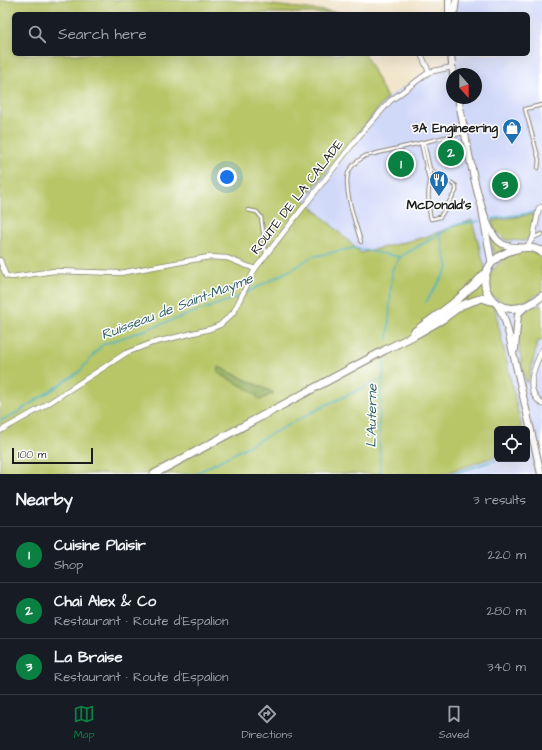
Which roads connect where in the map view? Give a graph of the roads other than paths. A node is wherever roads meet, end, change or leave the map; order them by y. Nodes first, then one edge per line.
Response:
1 (449, 0) edge
2 (456, 0) edge
3 (449, 12) edge
4 (454, 12) edge
5 (422, 56) edge
6 (451, 56) edge
7 (452, 66) joint
8 (429, 72) junction
9 (459, 104) edge
10 (542, 105) edge
11 (466, 132) junction
12 (422, 143) junction
13 (538, 168) dead end
14 (481, 203) junction
15 (542, 207) edge
16 (248, 210) dead end
17 (542, 234) edge
18 (533, 238) junction
19 (361, 242) dead end
20 (523, 248) junction
21 (540, 251) edge
22 (266, 254) junction
23 (0, 260) edge
24 (491, 264) junction
25 (255, 269) junction
26 (484, 274) junction
27 (540, 300) edge
28 (491, 301) junction
29 (498, 306) junction
30 (526, 306) junction
31 (385, 350) junction
32 (542, 350) edge
33 (516, 362) junction
34 (542, 404) edge
35 (0, 431) edge
36 (154, 474) edge
37 (541, 474) edge

1 - 3 main road
2 - 4 main road
5 - 8 street
6 - 7 main road
7 - 8 street, ROUTE DE LA CALADE
8 - 22 street, ROUTE DE LA CALADE
9 - 11 main road
10 - 13 lane
11 - 12 lane
11 - 14 main road
12 - 12 lane
12 - 19 lane
14 - 20 main road
14 - 24 main road
15 - 18 street
16 - 22 lane
17 - 18 lane
18 - 20 street
18 - 21 street
20 - 21 main road
20 - 24 main road
22 - 25 street, ROUTE DE LA CALADE
23 - 25 street
24 - 26 main road
25 - 35 street, ROUTE DE LA CALADE
26 - 28 main road
26 - 31 main road
27 - 30 main road
28 - 29 main road
28 - 31 main road
29 - 30 main road
29 - 33 main road
30 - 33 main road
31 - 36 main road
32 - 34 street
33 - 37 main road

